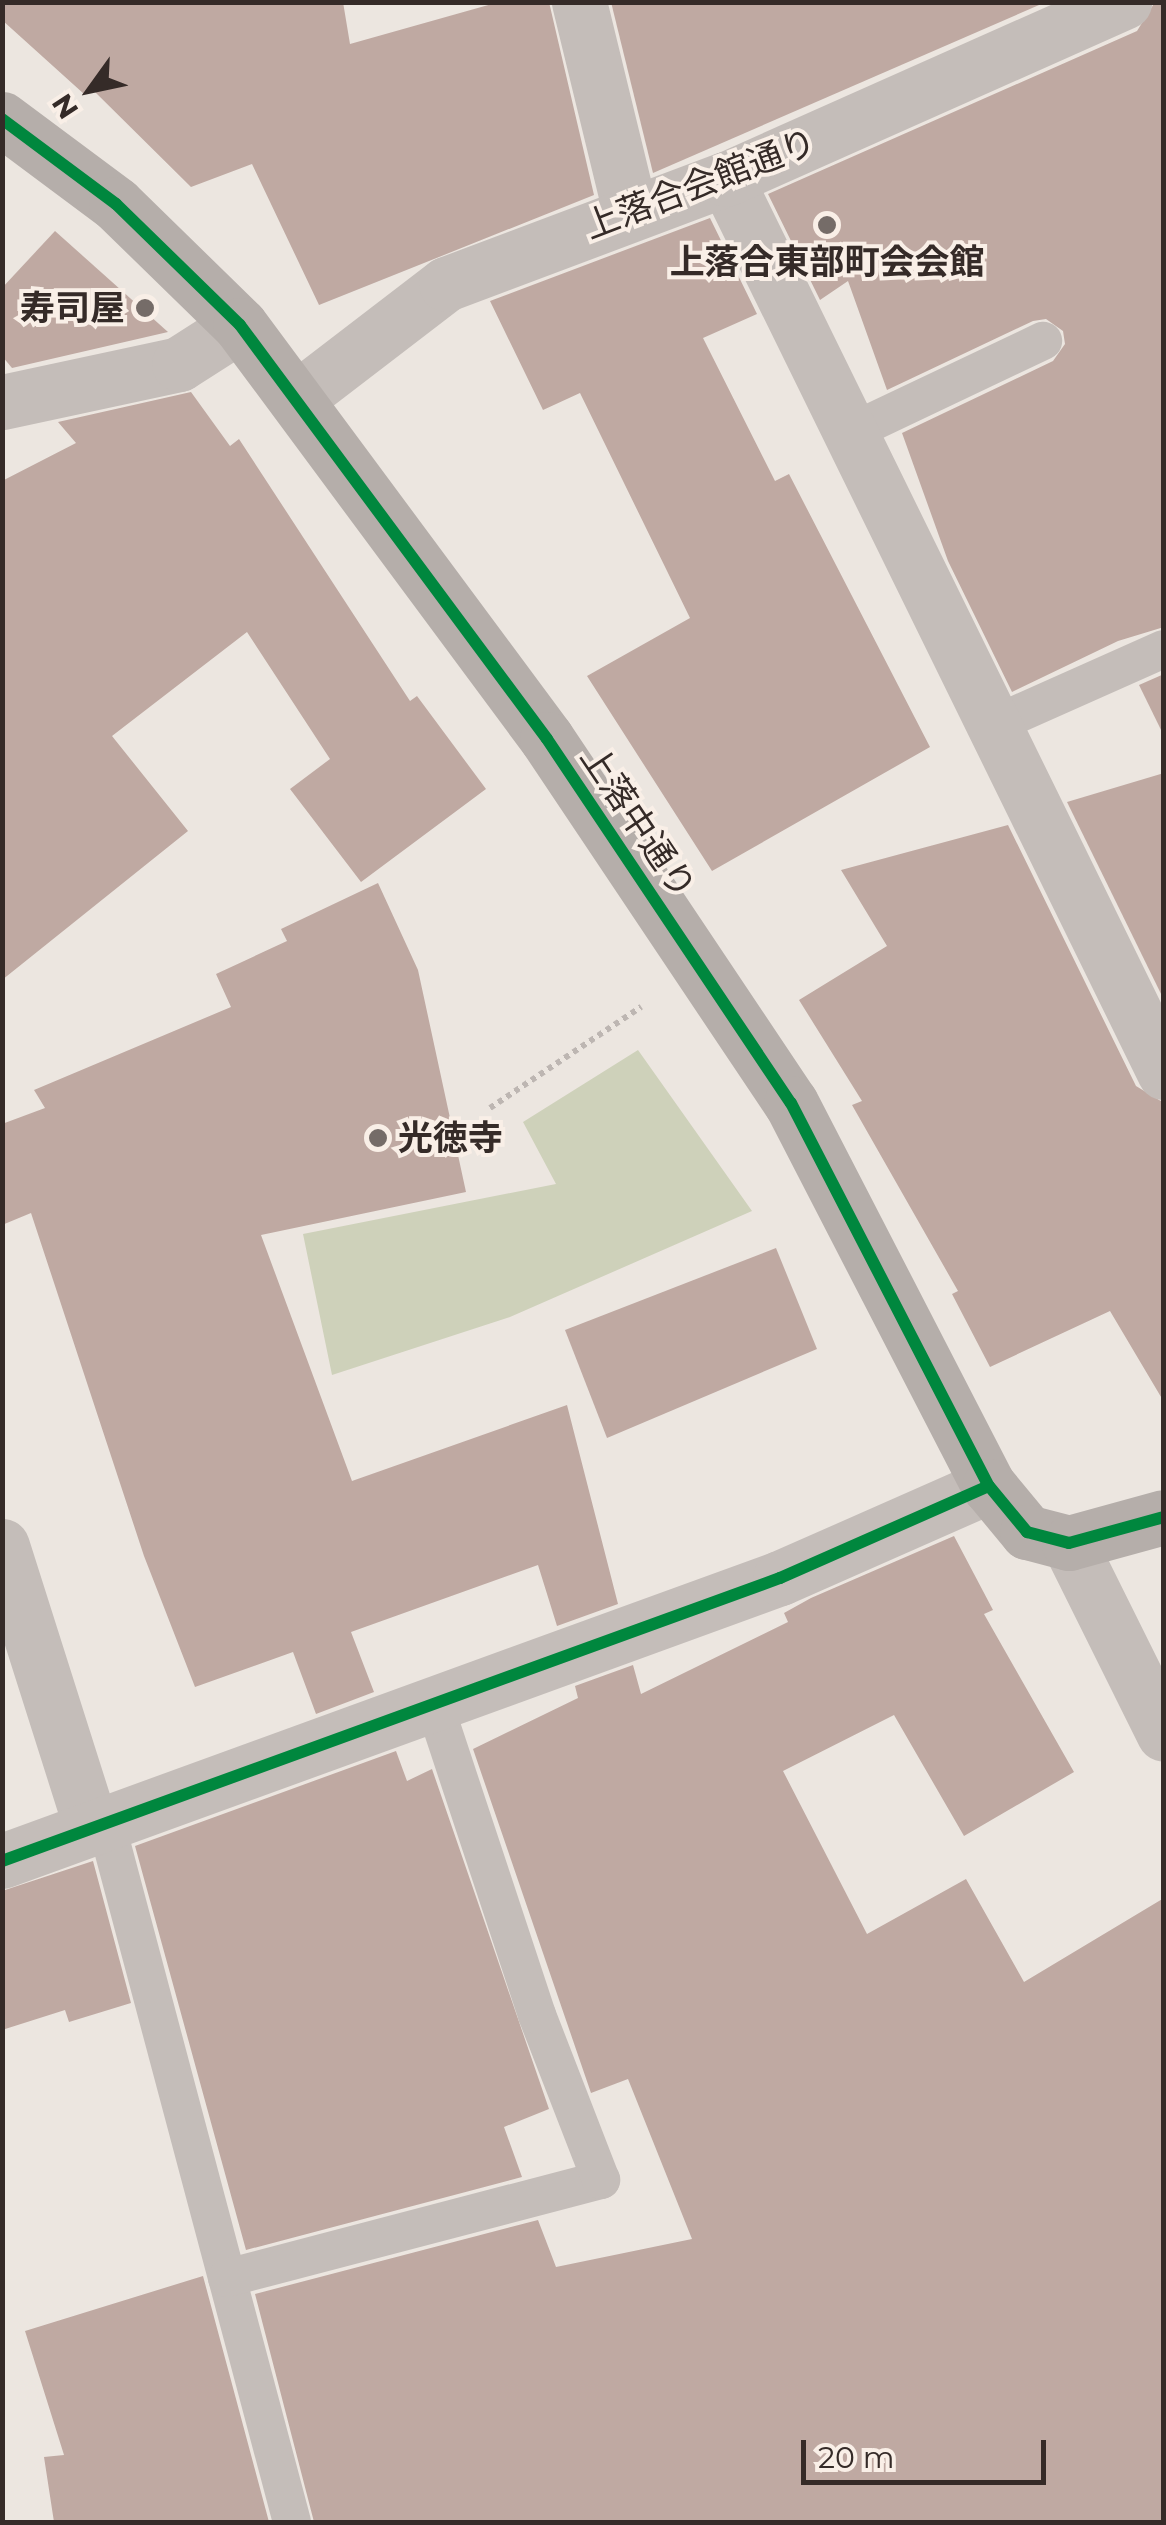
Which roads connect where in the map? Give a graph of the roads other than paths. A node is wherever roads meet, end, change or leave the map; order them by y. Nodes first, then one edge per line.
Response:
1 (578, 2) edge
2 (1112, 5) edge
3 (2, 118) edge
4 (726, 179) junction
5 (630, 211) junction
6 (240, 325) junction
7 (1044, 341) dead end
8 (296, 398) junction
9 (2, 402) edge
10 (849, 432) junction
11 (1164, 649) edge
12 (994, 725) junction
13 (1164, 1072) edge
14 (989, 1486) junction
15 (1164, 1517) edge
16 (1069, 1543) junction
17 (2, 1546) edge
18 (434, 1704) junction
19 (1164, 1734) edge
20 (99, 1826) junction
21 (2, 1861) edge
22 (227, 2278) junction
23 (292, 2522) edge

1 - 5 street
2 - 4 street, 上落合会館通り
3 - 6 street, 上落中通り
4 - 5 street, 上落合会館通り
4 - 10 street
5 - 8 street, 上落合会館通り
6 - 8 street, 上落中通り
6 - 9 street
7 - 10 lane
8 - 14 street, 上落中通り
10 - 12 street
11 - 12 lane
12 - 13 street
14 - 16 street, 上落中通り
14 - 18 street
15 - 16 street
16 - 19 street
17 - 20 street
18 - 20 street
18 - 22 lane
20 - 21 street
20 - 22 lane
22 - 23 lane

